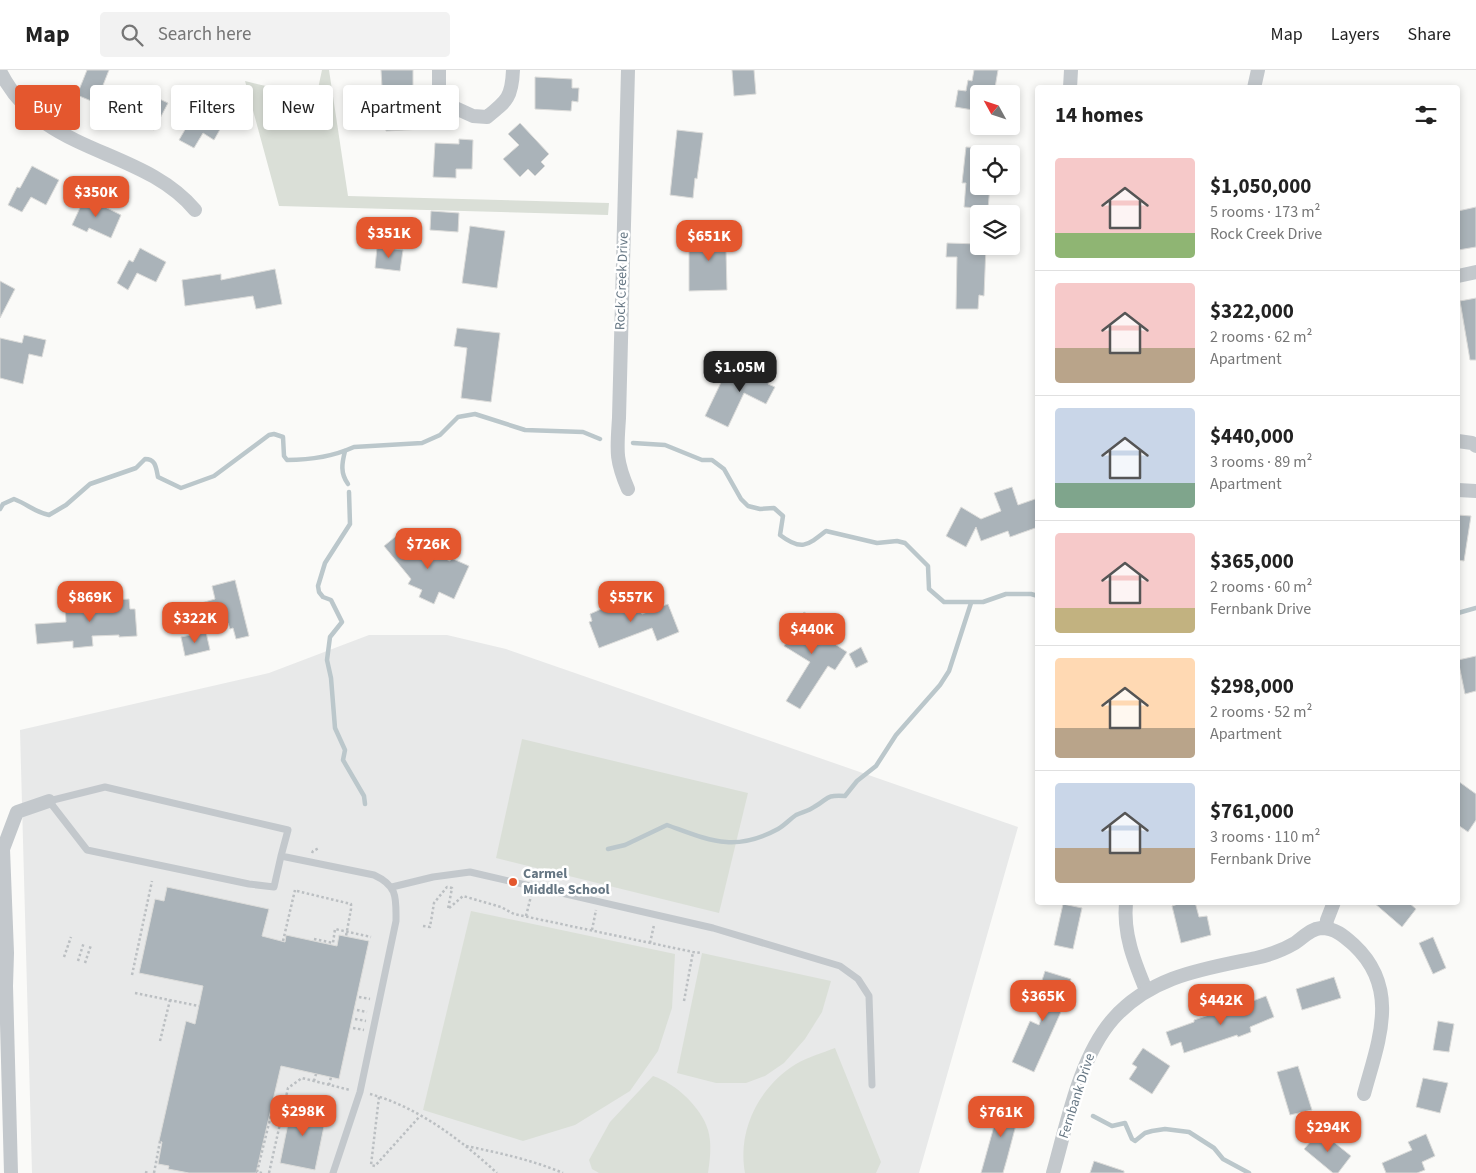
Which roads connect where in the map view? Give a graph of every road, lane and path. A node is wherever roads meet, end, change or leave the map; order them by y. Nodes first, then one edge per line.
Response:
1 (439, 70) edge
2 (513, 70) edge
3 (628, 70) edge
4 (1071, 70) edge
5 (1258, 70) edge
6 (0, 71) edge
7 (1070, 85) edge
8 (1255, 85) edge
9 (195, 210) dead end
10 (1476, 272) edge
11 (1460, 276) edge
12 (1460, 441) edge
13 (1476, 446) edge
14 (628, 489) dead end
15 (1460, 490) edge
16 (1476, 491) edge
17 (50, 801) junction
18 (281, 856) junction
19 (152, 882) dead end
20 (392, 888) junction
21 (531, 896) dead end
22 (1126, 905) edge
23 (1333, 905) edge
24 (596, 910) dead end
25 (526, 916) junction
26 (655, 923) dead end
27 (423, 926) dead end
28 (1326, 928) junction
29 (592, 930) junction
30 (347, 932) junction
31 (346, 936) dead end
32 (71, 937) dead end
33 (372, 937) dead end
34 (314, 939) dead end
35 (283, 941) dead end
36 (84, 942) dead end
37 (650, 943) junction
38 (91, 945) dead end
39 (693, 952) junction
40 (3, 953) edge
41 (702, 953) dead end
42 (64, 957) dead end
43 (78, 961) dead end
44 (85, 963) dead end
45 (132, 975) dead end
46 (1146, 990) junction
47 (135, 993) dead end
48 (170, 1000) junction
49 (684, 1001) dead end
50 (199, 1006) dead end
51 (160, 1041) dead end
52 (316, 1074) dead end
53 (331, 1077) dead end
54 (314, 1081) junction
55 (329, 1085) junction
56 (872, 1085) dead end
57 (350, 1090) dead end
58 (368, 1094) dead end
59 (1364, 1094) dead end
60 (379, 1097) junction
61 (282, 1114) junction
62 (420, 1116) junction
63 (160, 1141) dead end
64 (466, 1146) junction
65 (11, 1173) edge
66 (154, 1173) edge
67 (262, 1173) edge
68 (269, 1173) edge
69 (333, 1173) edge
70 (497, 1173) edge
71 (563, 1173) edge
72 (1053, 1173) edge

1 - 2 street
3 - 14 street, Rock Creek Drive
4 - 7 street
5 - 8 street
6 - 9 street
10 - 11 street
12 - 13 street
15 - 16 street
17 - 18 lane
17 - 18 lane
17 - 40 street
18 - 20 lane
19 - 45 path
20 - 56 lane
20 - 69 lane
21 - 25 path
22 - 46 street
23 - 28 street
24 - 29 path
25 - 27 path
25 - 29 path
26 - 37 path
28 - 46 street, Fernbank Drive
28 - 59 street
29 - 37 path
30 - 31 path
30 - 33 path
30 - 34 path
30 - 35 path
32 - 42 path
36 - 43 path
37 - 39 path
38 - 44 path
39 - 41 path
39 - 49 path
40 - 65 street
46 - 72 street, Fernbank Drive
47 - 48 path
48 - 50 path
48 - 51 path
52 - 54 path
53 - 55 path
54 - 55 path
54 - 61 path
55 - 57 path
58 - 60 path
60 - 62 path
60 - 62 path
61 - 67 path
61 - 68 path
62 - 64 path
63 - 66 path
64 - 70 path
64 - 71 path

